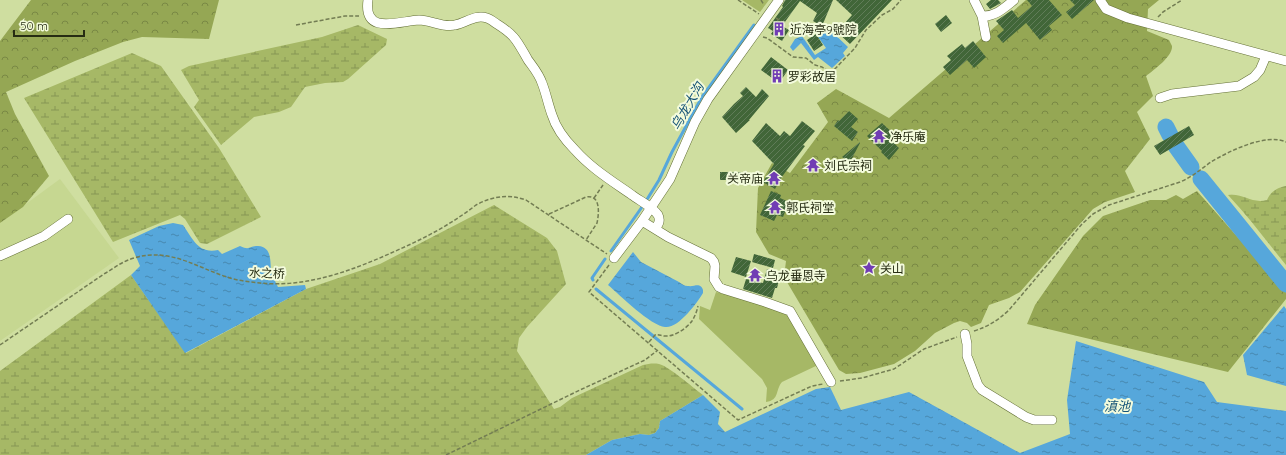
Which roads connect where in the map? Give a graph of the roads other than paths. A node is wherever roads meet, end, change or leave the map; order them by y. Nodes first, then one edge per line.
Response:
1 (368, 0) edge
2 (779, 0) edge
3 (974, 0) edge
4 (1014, 0) edge
5 (1100, 0) edge
6 (982, 16) junction
7 (986, 37) dead end
8 (1266, 56) junction
9 (1286, 61) edge
10 (1160, 98) dead end
11 (650, 208) junction
12 (68, 219) dead end
13 (642, 221) junction
14 (655, 229) junction
15 (0, 256) edge
16 (614, 258) road end
17 (965, 334) road end
18 (831, 382) road end
19 (1052, 420) dead end

1 - 11 street
2 - 11 street
3 - 6 street
4 - 6 street
5 - 8 street
6 - 7 street
8 - 9 street
8 - 10 street
11 - 13 street
11 - 14 street
12 - 15 street
13 - 14 street
13 - 16 street
14 - 18 street
17 - 19 street

